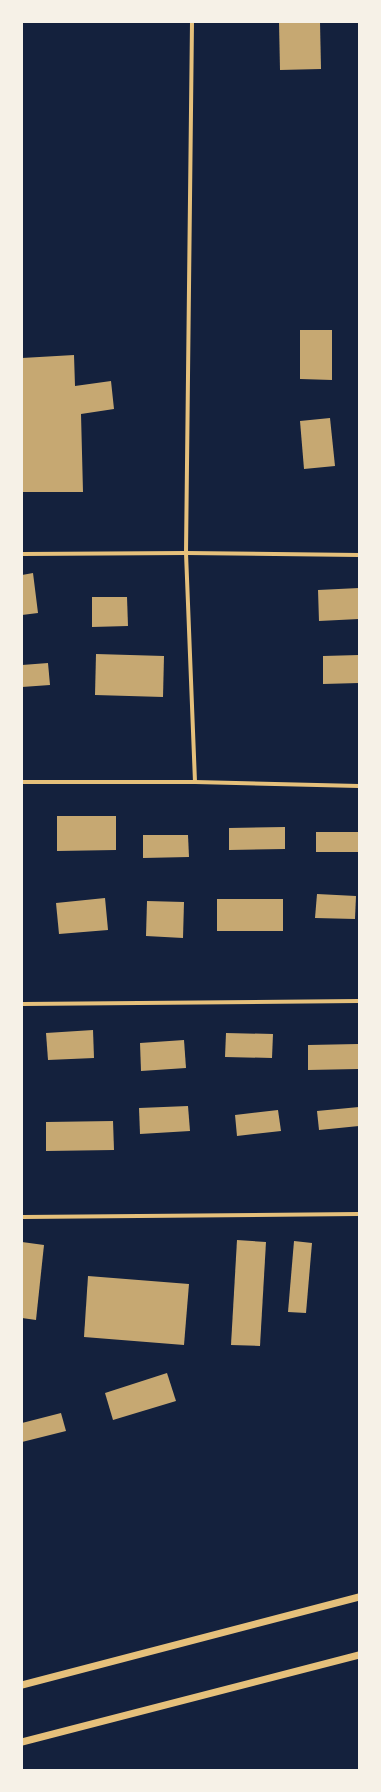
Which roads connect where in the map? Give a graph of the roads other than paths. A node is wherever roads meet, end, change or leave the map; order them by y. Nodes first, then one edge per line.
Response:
1 (192, 22) edge
2 (186, 552) junction
3 (22, 554) edge
4 (359, 555) edge
5 (22, 782) edge
6 (195, 782) junction
7 (359, 786) edge
8 (359, 1002) edge
9 (22, 1004) edge
10 (359, 1214) edge
11 (22, 1217) edge
12 (359, 1597) edge
13 (359, 1655) edge
14 (22, 1685) edge
15 (22, 1742) edge

1 - 2 street
2 - 3 street
2 - 4 street
2 - 6 street
5 - 6 street
6 - 7 street
8 - 9 street
10 - 11 street
12 - 14 street
13 - 15 street

